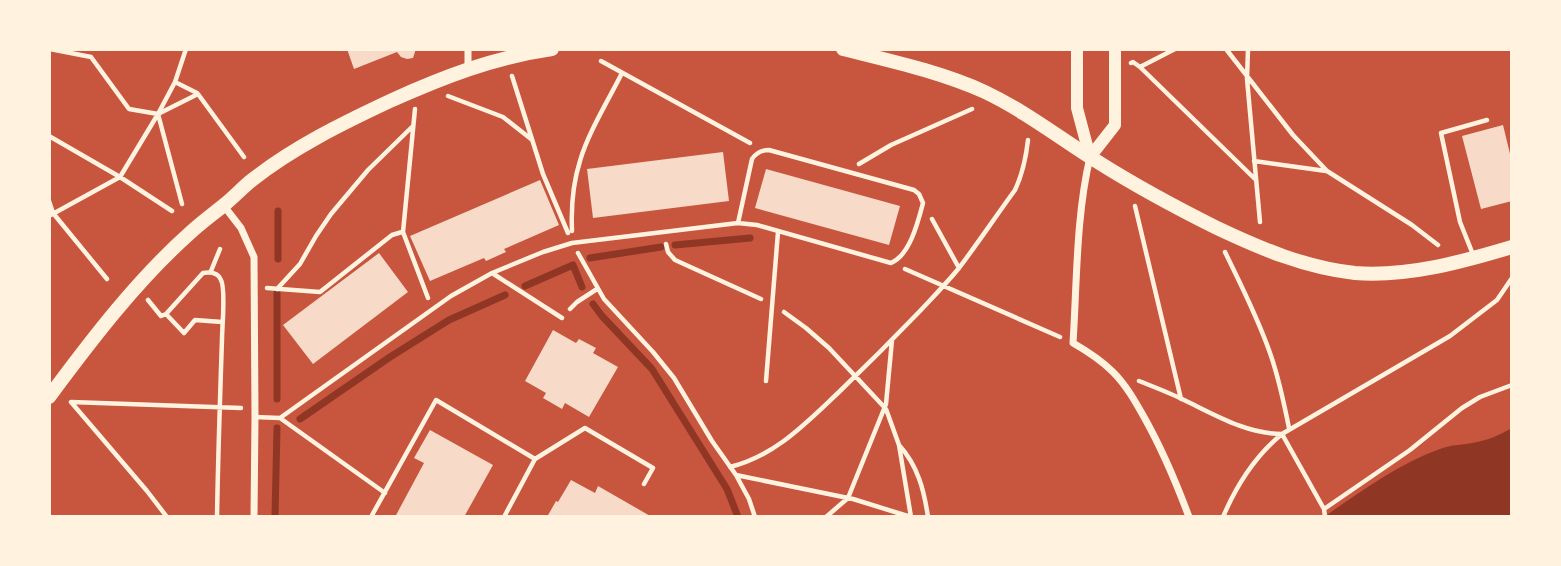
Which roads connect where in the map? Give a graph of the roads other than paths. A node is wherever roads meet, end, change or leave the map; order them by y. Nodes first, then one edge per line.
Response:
1 (468, 49) edge
2 (552, 49) edge
3 (843, 49) edge
4 (1077, 49) edge
5 (1115, 49) edge
6 (468, 68) junction
7 (1487, 120) dead end
8 (1090, 157) junction
9 (223, 205) junction
10 (738, 223) junction
11 (778, 232) junction
12 (1512, 247) edge
13 (1474, 258) junction
14 (492, 273) junction
15 (562, 318) road end
16 (766, 381) dead end
17 (49, 397) edge
18 (255, 417) junction
19 (280, 418) junction
20 (535, 458) junction
21 (644, 484) dead end
22 (385, 493) junction
23 (254, 517) edge
24 (371, 517) edge
25 (504, 517) edge
26 (1189, 517) edge

1 - 6 street
2 - 6 main road
3 - 8 main road
4 - 8 street
5 - 8 street
6 - 9 main road
7 - 13 lane
8 - 13 main road
8 - 26 street
9 - 17 main road
9 - 18 street
10 - 11 lane
10 - 11 lane
10 - 14 lane
11 - 16 lane
12 - 13 main road
14 - 15 lane
14 - 19 lane
18 - 19 lane
18 - 23 street
19 - 22 lane
20 - 21 lane
20 - 22 lane
20 - 25 lane
22 - 24 lane

